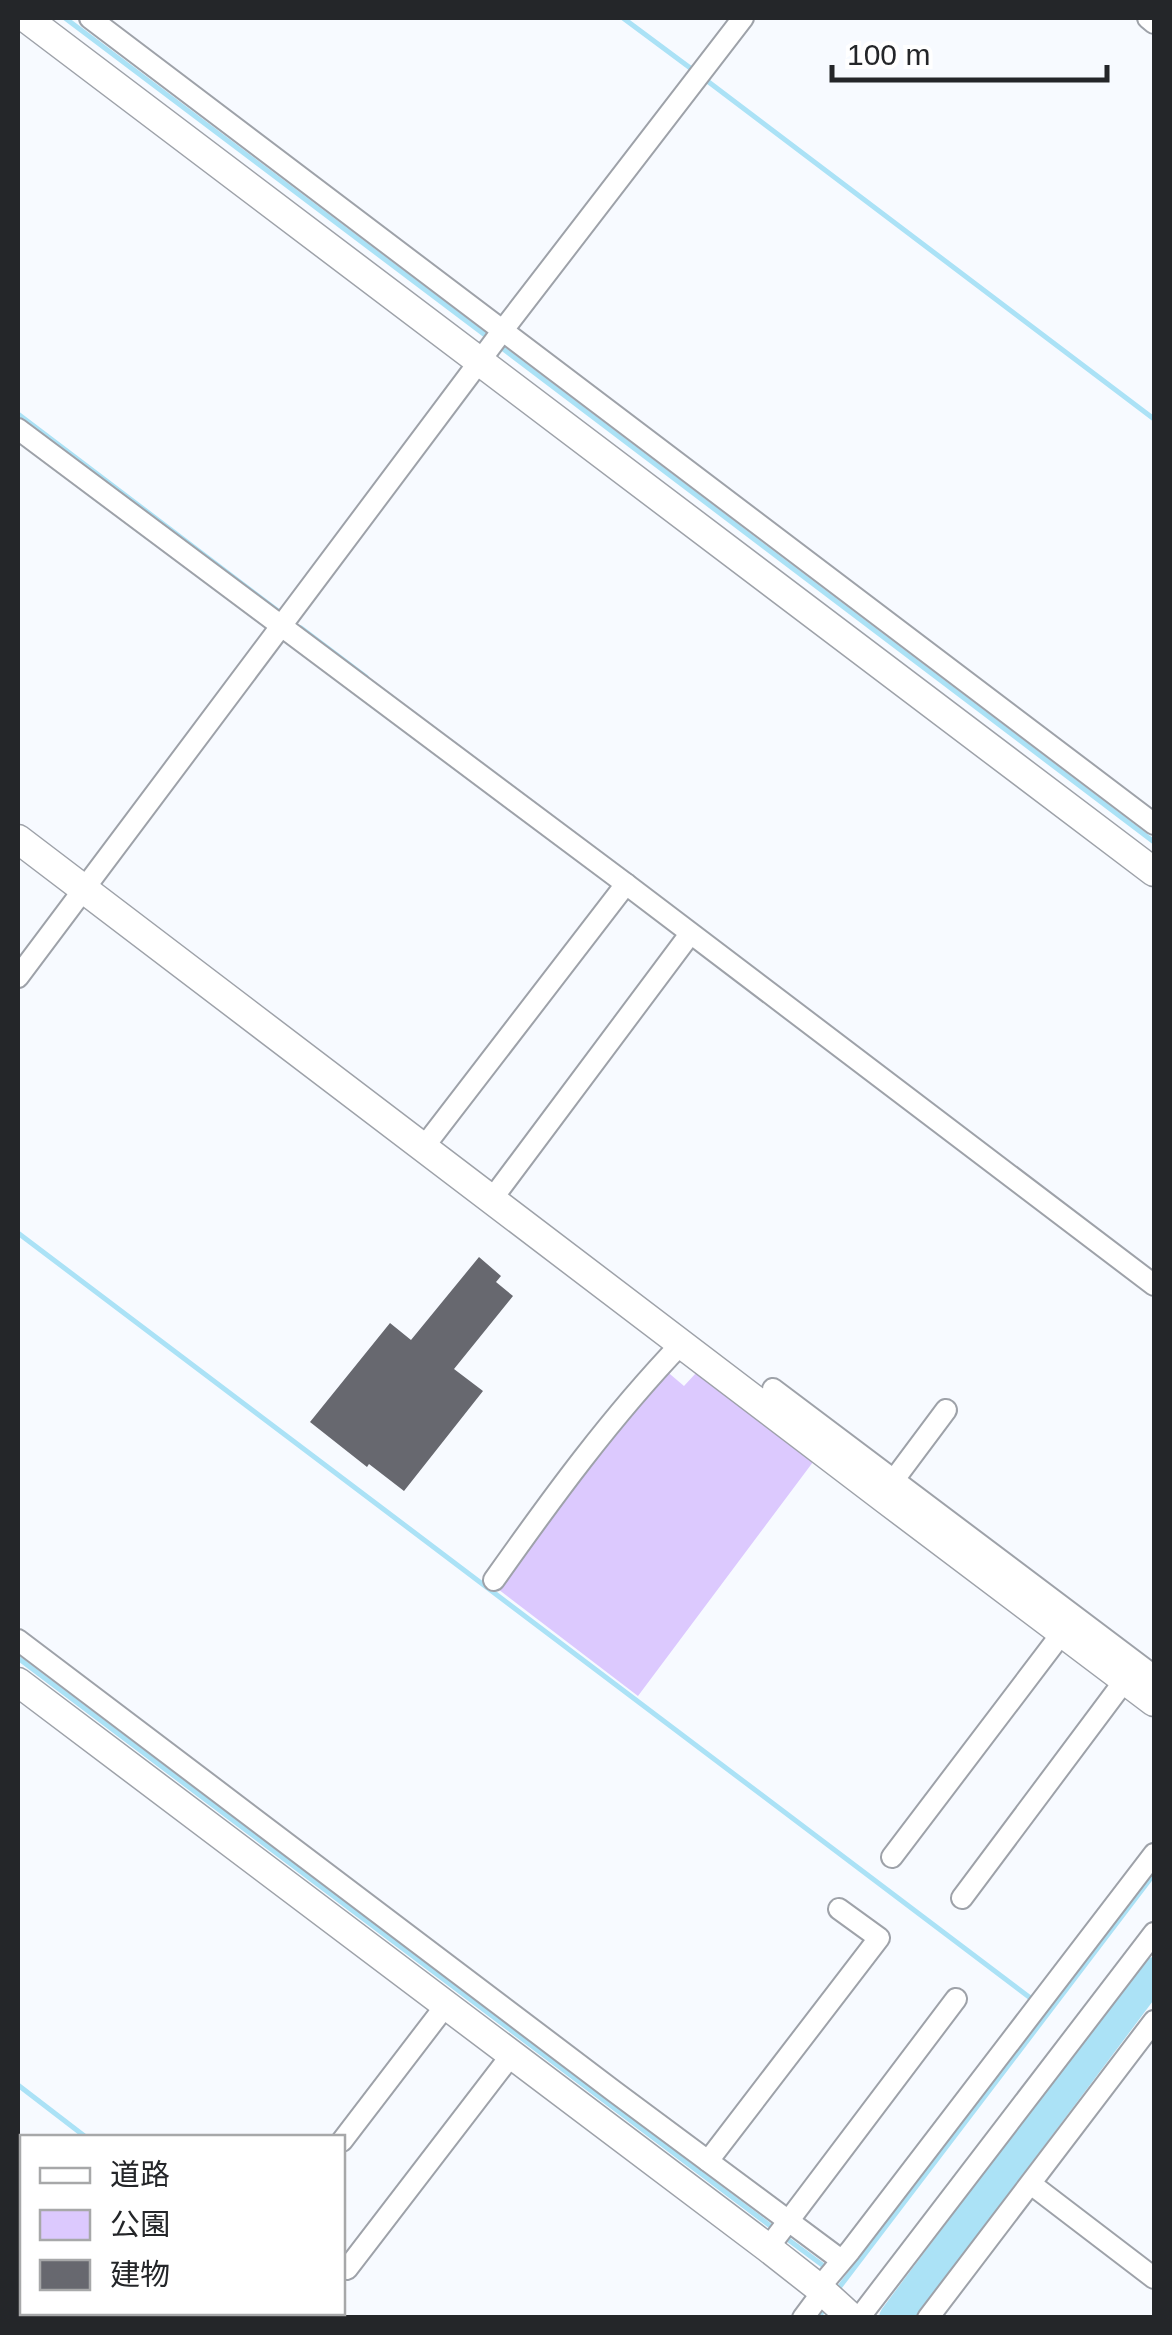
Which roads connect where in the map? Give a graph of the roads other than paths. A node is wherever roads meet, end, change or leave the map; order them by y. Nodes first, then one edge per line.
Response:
1 (26, 18) edge
2 (90, 18) edge
3 (743, 18) edge
4 (1148, 18) edge
5 (1154, 23) edge
6 (494, 344) junction
7 (18, 429) edge
8 (281, 626) junction
9 (1154, 824) edge
10 (18, 839) edge
11 (1154, 872) edge
12 (626, 884) junction
13 (83, 889) junction
14 (690, 934) junction
15 (18, 977) edge
16 (429, 1141) junction
17 (497, 1193) junction
18 (1154, 1285) edge
19 (681, 1344) junction
20 (773, 1389) dead end
21 (946, 1410) dead end
22 (808, 1426) junction
23 (892, 1489) junction
24 (494, 1580) dead end
25 (1072, 1629) junction
26 (18, 1642) edge
27 (1154, 1676) edge
28 (1125, 1680) junction
29 (18, 1682) edge
30 (1154, 1702) edge
31 (125, 1740) junction
32 (1154, 1854) edge
33 (892, 1857) dead end
34 (962, 1898) dead end
35 (840, 1908) dead end
36 (1154, 1933) edge
37 (385, 1937) junction
38 (956, 2000) dead end
39 (446, 2005) junction
40 (1154, 2020) edge
41 (515, 2039) junction
42 (345, 2138) edge
43 (707, 2175) junction
44 (1031, 2184) junction
45 (780, 2234) junction
46 (345, 2268) edge
47 (1154, 2278) edge
48 (836, 2291) edge
49 (802, 2318) edge
50 (928, 2318) edge

1 - 6 street
2 - 6 street
3 - 6 street
4 - 5 street
6 - 8 street
6 - 9 street
6 - 11 street
7 - 8 street
8 - 12 street
8 - 13 street
10 - 13 street
12 - 14 street
12 - 16 street
13 - 15 street
13 - 16 street
14 - 17 street
14 - 18 street
16 - 17 street
17 - 19 street
19 - 22 street
19 - 24 street
20 - 22 street
21 - 23 street
22 - 23 street
23 - 25 street
25 - 27 street
25 - 28 street
25 - 33 street
26 - 31 street
28 - 30 street
28 - 34 street
29 - 31 street
31 - 37 street
32 - 48 street
35 - 43 street
36 - 48 street
37 - 39 street
37 - 41 street
38 - 45 street
39 - 41 street
39 - 42 street
40 - 44 street
41 - 43 street
41 - 46 street
43 - 45 street
44 - 47 street
44 - 50 street
45 - 48 street
48 - 49 street

